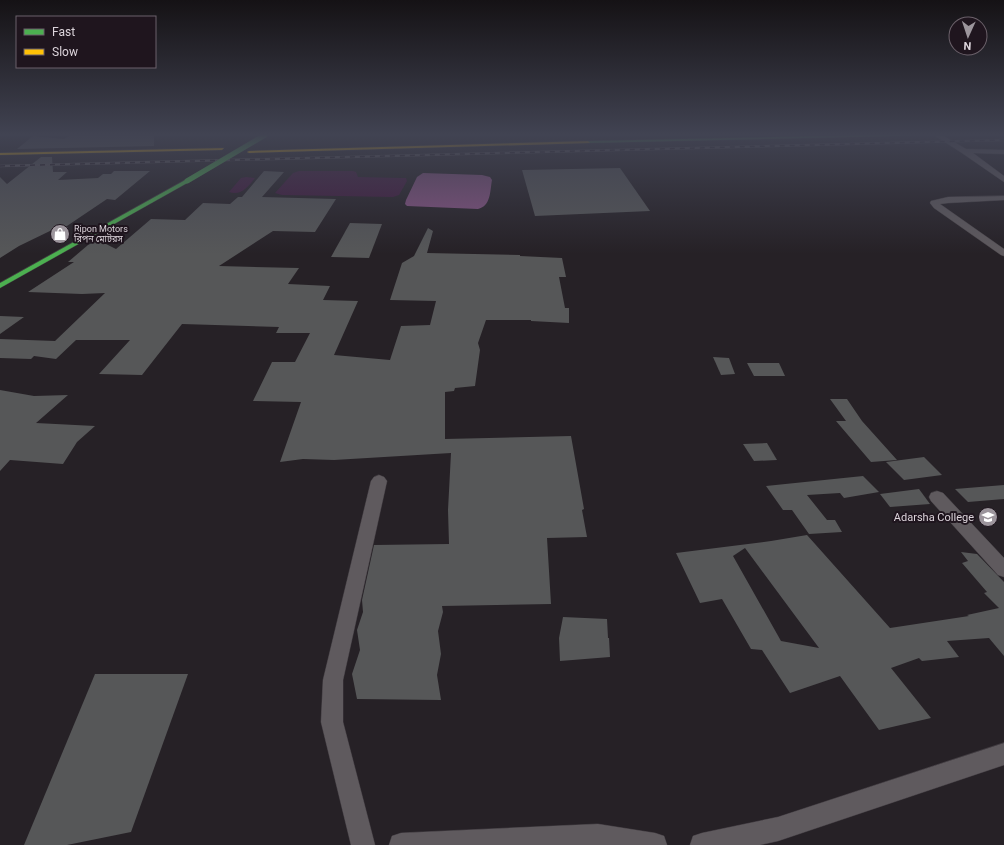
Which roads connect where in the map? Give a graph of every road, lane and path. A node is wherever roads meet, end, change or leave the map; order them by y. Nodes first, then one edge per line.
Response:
1 (187, 174) edge
2 (196, 174) edge
3 (1004, 198) edge
4 (1004, 254) edge
5 (0, 277) edge
6 (0, 286) edge
7 (379, 481) dead end
8 (937, 497) dead end
9 (1004, 570) edge
10 (1004, 754) edge
11 (598, 841) edge
12 (363, 845) edge
13 (401, 845) edge
14 (655, 845) edge
15 (702, 845) edge

1 - 5 main road
2 - 6 main road, bridge
3 - 4 street
7 - 12 street
8 - 9 street
10 - 15 street
11 - 13 street
11 - 14 street

